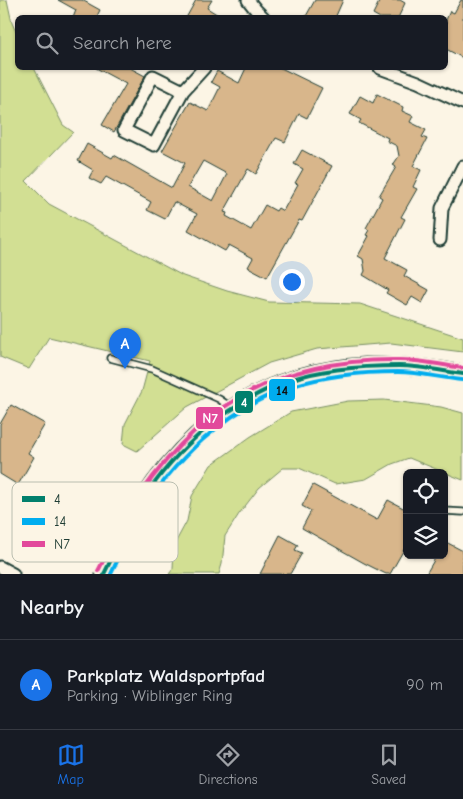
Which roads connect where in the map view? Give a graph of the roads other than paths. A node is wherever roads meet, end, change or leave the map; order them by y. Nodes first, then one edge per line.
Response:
1 (248, 0) edge
2 (256, 15) edge
3 (202, 70) edge
4 (385, 70) edge
5 (183, 92) junction
6 (463, 103) edge
7 (463, 166) edge
8 (440, 240) dead end
9 (110, 358) dead end
10 (463, 374) edge
11 (232, 408) junction
12 (157, 482) edge
13 (448, 511) edge
14 (463, 512) edge
15 (110, 562) edge
16 (0, 567) edge
17 (14, 574) edge
18 (104, 574) edge

1 - 2 street
3 - 5 street
4 - 6 street
5 - 5 street
7 - 8 street
9 - 11 lane
10 - 11 street
11 - 12 street
13 - 14 lane
15 - 18 street
16 - 17 street

